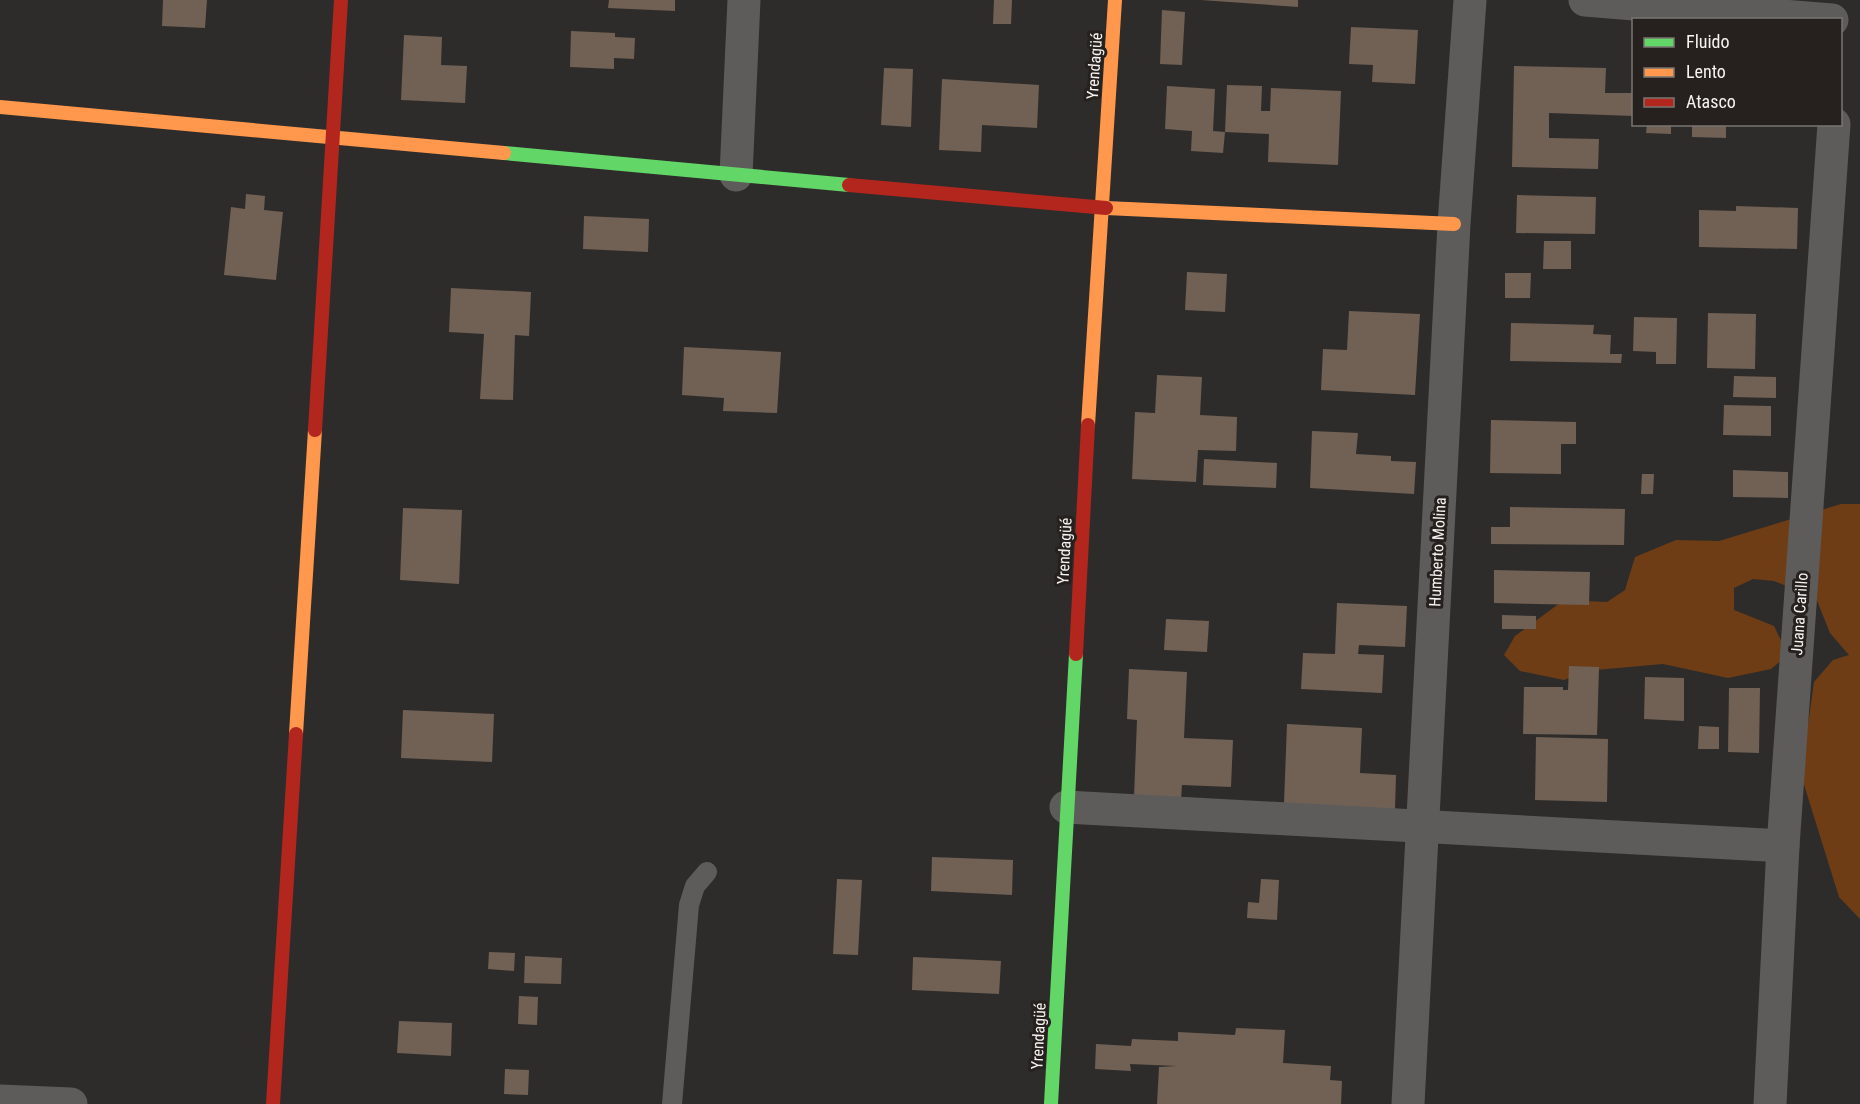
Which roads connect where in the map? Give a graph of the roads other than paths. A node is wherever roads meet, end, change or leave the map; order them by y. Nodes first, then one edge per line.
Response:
1 (341, 0) edge
2 (744, 0) edge
3 (1115, 0) edge
4 (1470, 0) edge
5 (1586, 0) edge
6 (1843, 0) edge
7 (1807, 18) edge
8 (1841, 18) edge
9 (0, 107) edge
10 (1834, 126) edge
11 (334, 138) junction
12 (736, 175) junction
13 (1100, 208) junction
14 (1454, 224) junction
15 (1066, 807) junction
16 (1423, 826) junction
17 (1783, 846) junction
18 (707, 872) dead end
19 (0, 1101) edge
20 (71, 1104) edge
21 (273, 1104) edge
22 (672, 1104) edge
23 (1051, 1104) edge
24 (1408, 1104) edge
25 (1770, 1104) edge

1 - 11 street
2 - 12 street
3 - 13 street, Yrendagüé
4 - 14 street, Humberto Molina
5 - 7 street
6 - 8 street
9 - 11 street
10 - 17 street, Juana Carillo
11 - 12 street
11 - 21 street
12 - 13 street
13 - 14 street
13 - 15 street, Yrendagüé
14 - 16 street, Humberto Molina
15 - 16 street
15 - 23 street, Yrendagüé
16 - 17 street
16 - 24 street, Humberto Molina
17 - 25 street, Juana Carillo
18 - 22 lane
19 - 20 street

